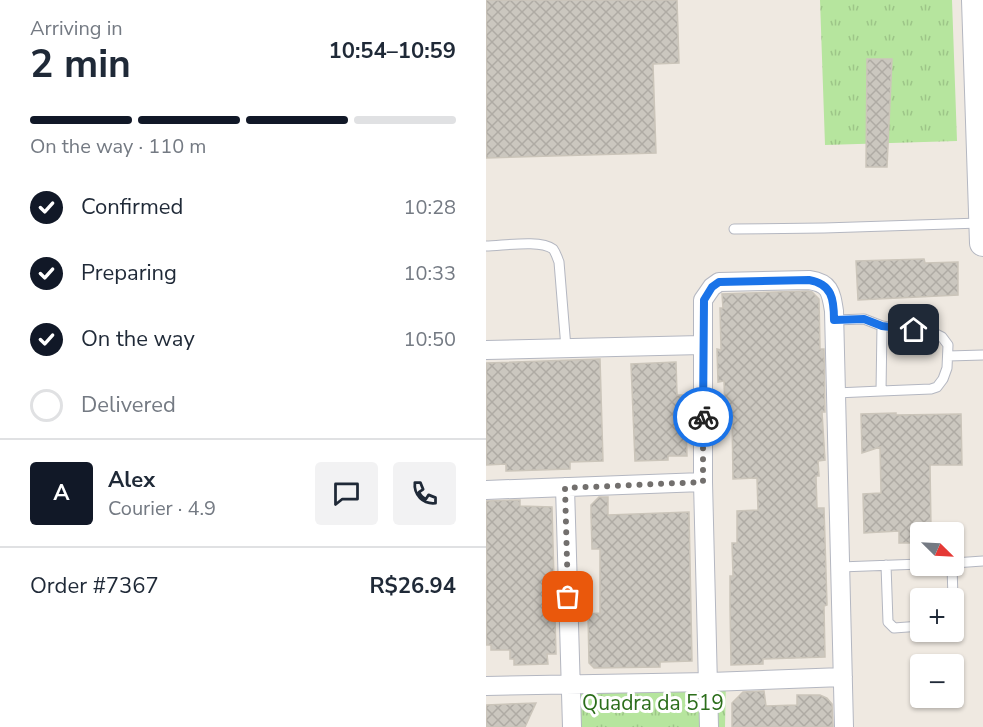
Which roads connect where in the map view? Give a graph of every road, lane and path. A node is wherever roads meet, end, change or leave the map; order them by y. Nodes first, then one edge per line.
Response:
1 (978, 8) edge
2 (982, 223) edge
3 (734, 229) dead end
4 (983, 243) edge
5 (486, 246) edge
6 (834, 320) junction
7 (882, 326) junction
8 (702, 345) junction
9 (566, 348) junction
10 (486, 350) edge
11 (983, 355) edge
12 (948, 356) junction
13 (881, 391) junction
14 (836, 393) junction
15 (703, 482) junction
16 (565, 488) junction
17 (486, 490) edge
18 (983, 561) edge
19 (964, 563) edge
20 (910, 564) edge
21 (886, 565) junction
22 (840, 567) junction
23 (910, 627) edge
24 (843, 677) junction
25 (710, 682) junction
26 (571, 685) junction
27 (486, 686) edge
28 (572, 727) edge
29 (709, 727) edge
30 (844, 727) edge

1 - 2 street
2 - 3 lane
2 - 4 street
5 - 9 lane
6 - 7 lane
6 - 8 street
6 - 14 street
7 - 12 lane
7 - 13 lane
8 - 9 street
8 - 15 street
9 - 10 street
11 - 12 lane
12 - 13 lane
13 - 14 lane
14 - 22 street
15 - 16 street
15 - 25 street
16 - 17 street
16 - 26 street
18 - 19 lane
20 - 21 lane
21 - 22 lane
21 - 23 lane
22 - 24 street
24 - 25 street
24 - 30 street
25 - 26 street
25 - 29 street
26 - 27 street
26 - 28 street

